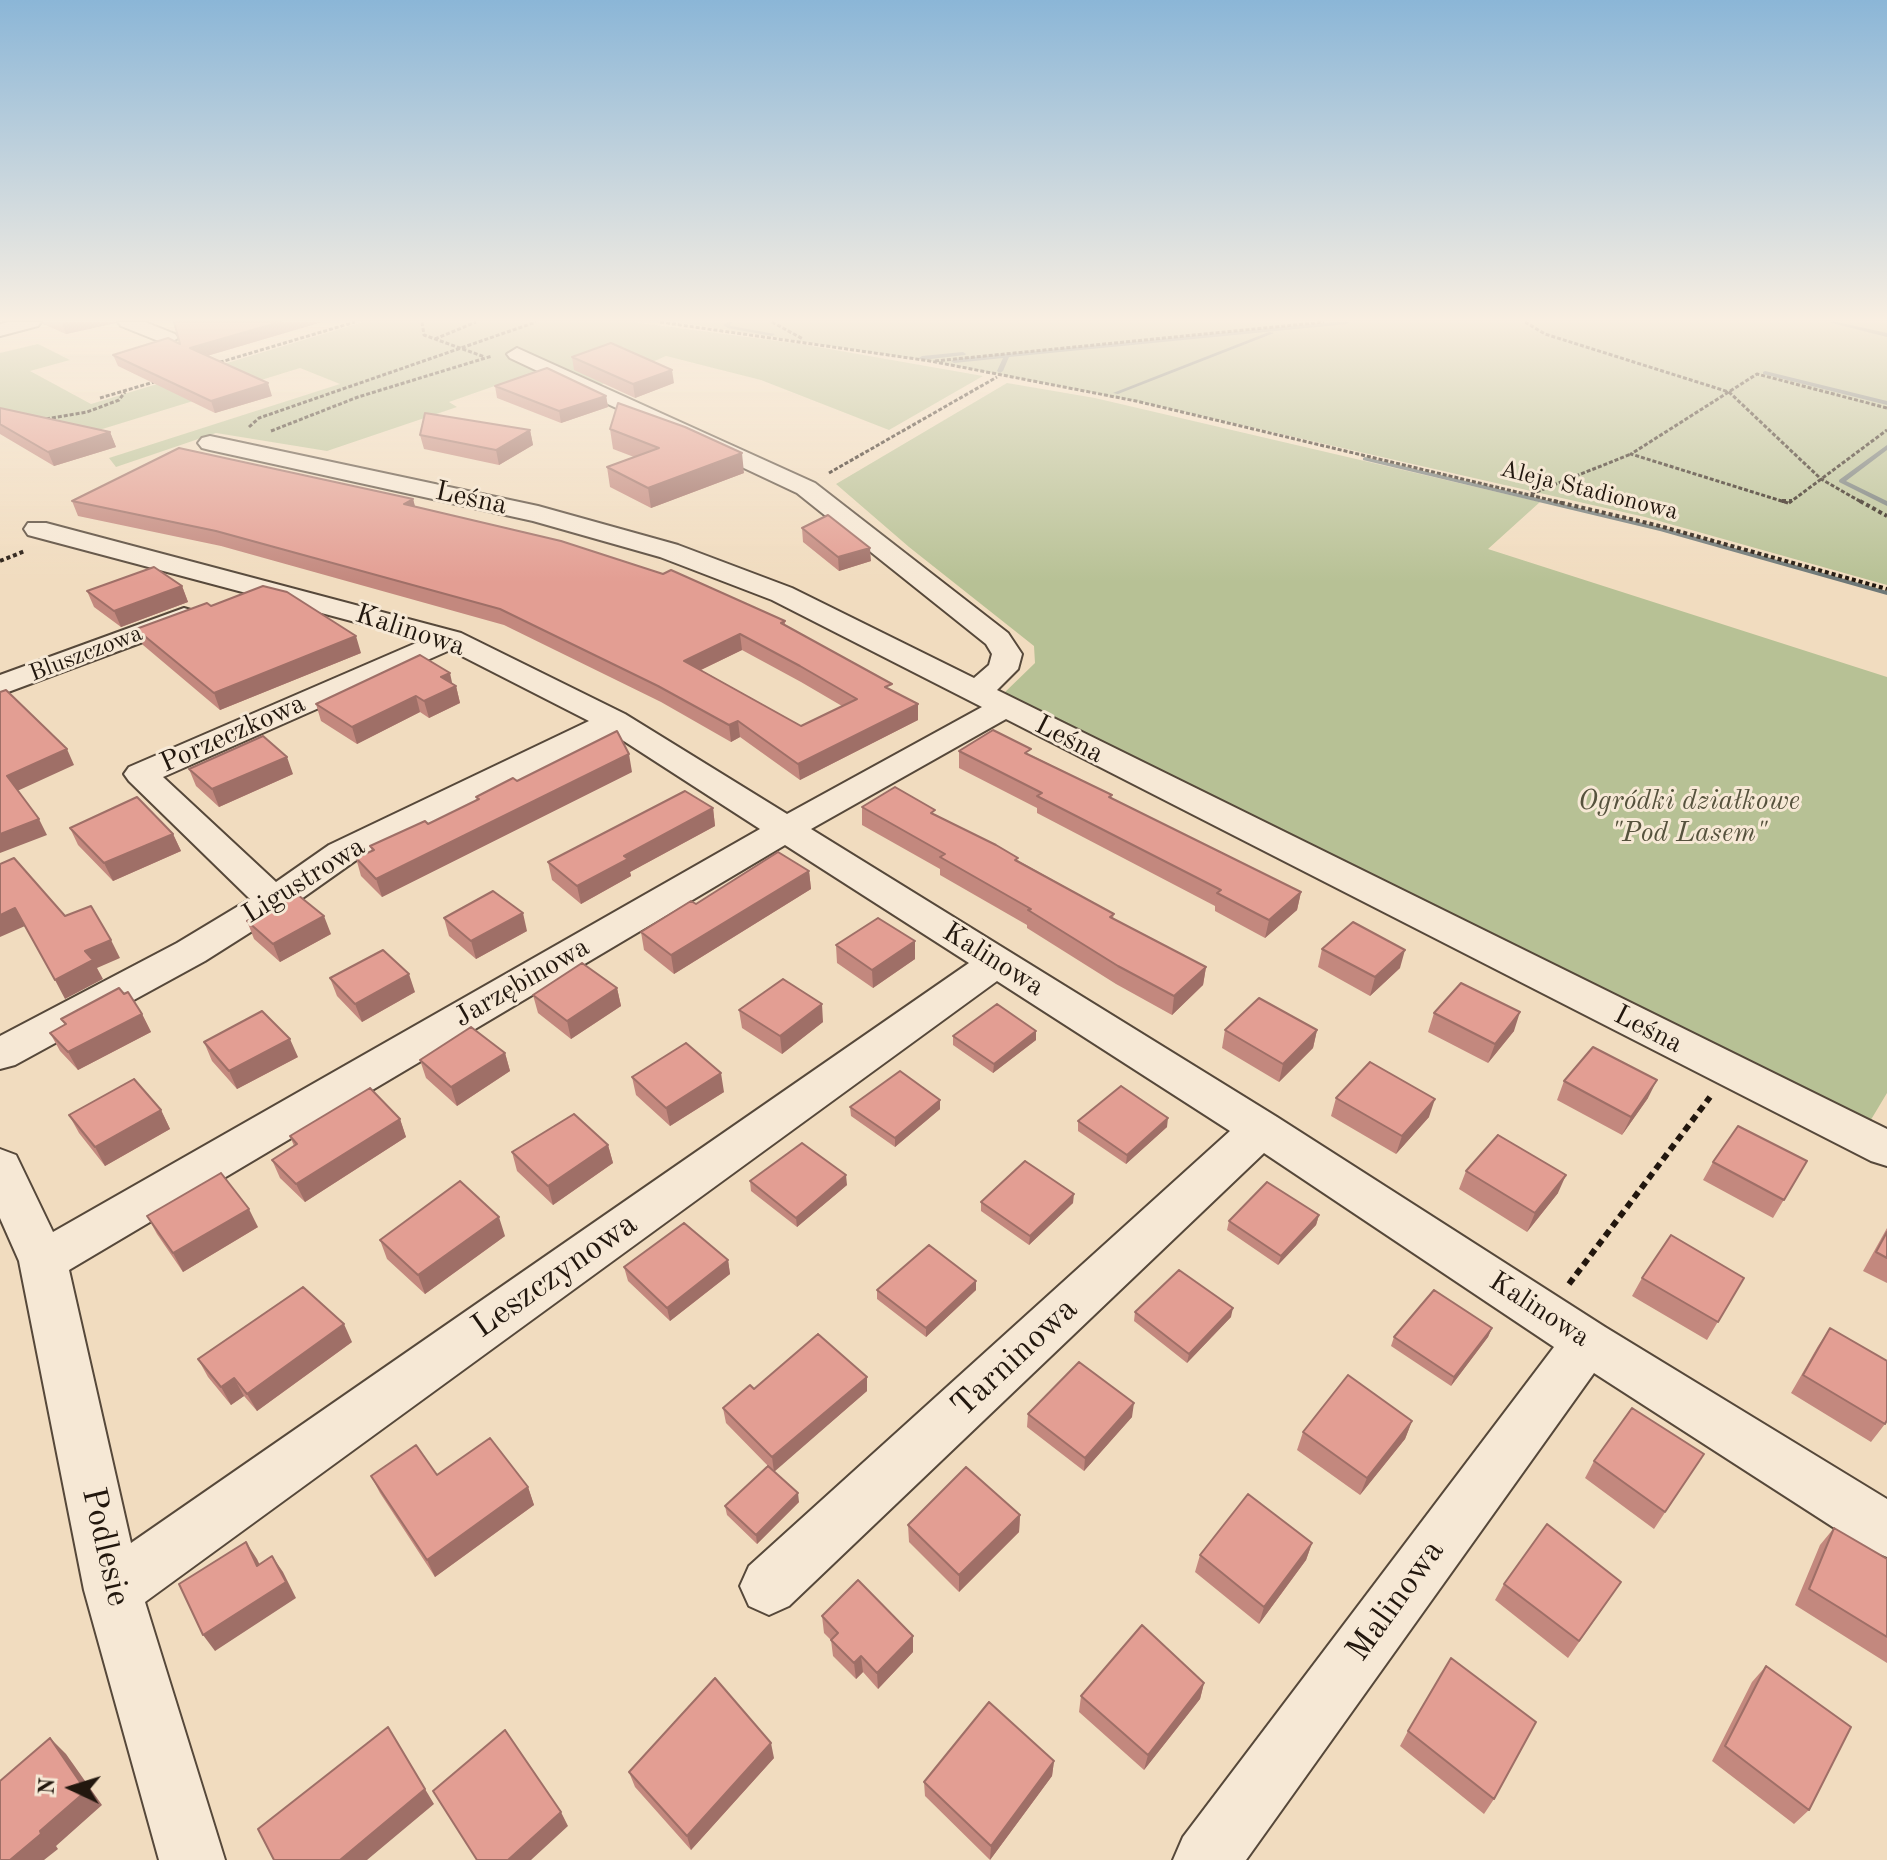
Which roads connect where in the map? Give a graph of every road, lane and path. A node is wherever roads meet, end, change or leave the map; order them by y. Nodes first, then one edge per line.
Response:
1 (93, 409) edge
2 (286, 409) edge
3 (327, 409) edge
4 (635, 409) edge
5 (939, 409) edge
6 (1169, 409) edge
7 (1702, 409) edge
8 (1747, 409) edge
9 (259, 418) dead end
10 (45, 419) edge
11 (1887, 430) edge
12 (266, 432) dead end
13 (210, 443) dead end
14 (1631, 454) junction
15 (1821, 479) junction
16 (806, 488) junction
17 (1530, 495) junction
18 (1887, 516) edge
19 (37, 529) dead end
20 (262, 588) junction
21 (1887, 589) edge
22 (451, 639) junction
23 (0, 686) edge
24 (989, 700) junction
25 (614, 721) junction
26 (784, 830) junction
27 (274, 901) junction
28 (997, 962) junction
29 (0, 1054) edge
30 (1730, 1071) junction
31 (1261, 1129) junction
32 (1887, 1149) edge
33 (0, 1167) edge
34 (24, 1246) edge
35 (1562, 1294) dead end
36 (1587, 1342) junction
37 (1887, 1530) edge
38 (769, 1586) dead end
39 (113, 1590) junction
40 (192, 1860) edge
41 (1206, 1860) edge

1 - 10 path
2 - 9 path
3 - 12 path
4 - 16 street, Jarzębinowa
5 - 16 path
6 - 17 path, Aleja Stadionowa
7 - 14 path
8 - 15 path
11 - 15 path
13 - 24 street, Leśna
14 - 15 path
14 - 17 path
15 - 18 path
16 - 24 street, Jarzębinowa
17 - 21 path, Aleja Stadionowa
19 - 20 street, Kalinowa
20 - 22 street, Kalinowa
20 - 23 street, Bluszczowa
22 - 25 street, Kalinowa
22 - 27 street, Porzeczkowa
24 - 26 street, Jarzębinowa
24 - 30 street, Leśna
25 - 26 street, Kalinowa
25 - 27 street, Ligustrowa
26 - 28 street, Kalinowa
26 - 34 street, Jarzębinowa
27 - 29 street, Ligustrowa
28 - 31 street, Kalinowa
28 - 39 street, Leszczynowa
30 - 32 street, Leśna
30 - 35 path
31 - 36 street, Kalinowa
31 - 38 street, Tarninowa
33 - 34 street, Podlesie
34 - 39 street, Podlesie
36 - 37 street, Kalinowa
36 - 41 street, Malinowa
39 - 40 street, Podlesie

